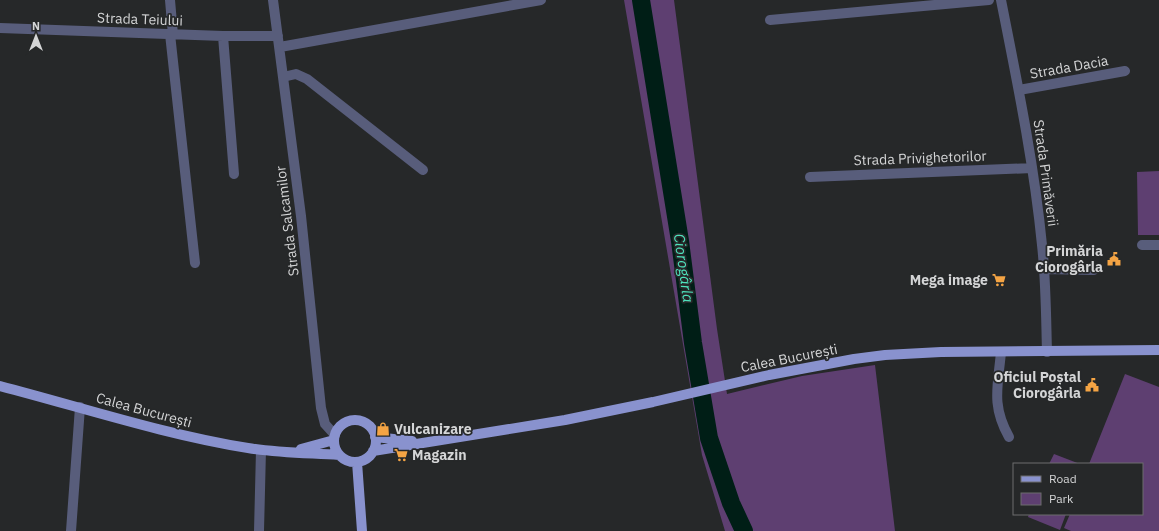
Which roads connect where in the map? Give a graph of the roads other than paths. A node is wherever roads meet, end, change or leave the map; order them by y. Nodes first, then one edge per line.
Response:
1 (170, 0) edge
2 (274, 0) edge
3 (541, 0) edge
4 (989, 0) edge
5 (1000, 0) edge
6 (770, 20) dead end
7 (0, 28) edge
8 (171, 35) junction
9 (223, 36) junction
10 (278, 36) junction
11 (280, 47) junction
12 (1124, 71) dead end
13 (283, 77) junction
14 (1019, 90) junction
15 (1032, 168) junction
16 (423, 170) dead end
17 (234, 174) dead end
18 (810, 177) dead end
19 (1142, 245) dead end
20 (1159, 245) edge
21 (194, 263) dead end
22 (1044, 269) junction
23 (1094, 270) dead end
24 (1159, 350) edge
25 (1001, 352) junction
26 (1048, 352) junction
27 (0, 386) edge
28 (80, 407) junction
29 (1009, 436) dead end
30 (376, 437) junction
31 (334, 438) junction
32 (430, 441) junction
33 (261, 450) junction
34 (283, 451) junction
35 (373, 451) junction
36 (339, 455) junction
37 (357, 462) junction
38 (71, 531) edge
39 (259, 531) edge
40 (362, 531) edge

1 - 8 street
2 - 10 street, Strada Salcamilor
3 - 11 street
4 - 6 street
5 - 14 street, Strada Primăverii
7 - 8 street, Strada Teiului
8 - 9 street, Strada Teiului
8 - 21 street
9 - 10 street, Strada Teiului
9 - 17 street
10 - 11 street, Strada Salcamilor
11 - 13 street, Strada Salcamilor
12 - 14 street, Strada Dacia
13 - 16 street
13 - 31 street, Strada Salcamilor
14 - 15 street, Strada Primăverii
15 - 18 street, Strada Privighetorilor
15 - 22 street, Strada Primăverii
19 - 20 street
22 - 23 street
22 - 26 street, Strada Primăverii
24 - 26 main road, Calea București
25 - 26 main road, Calea București
25 - 29 street
25 - 32 main road, Calea București
27 - 28 main road, Calea București
28 - 33 main road, Calea București
28 - 38 street
30 - 31 main road
30 - 32 main road, Calea București
30 - 35 main road
31 - 34 main road, Calea București
31 - 36 main road
32 - 35 main road, Calea București
33 - 34 main road, Calea București
33 - 39 street
34 - 36 main road, Calea București
35 - 37 main road
36 - 37 main road
37 - 40 main road

